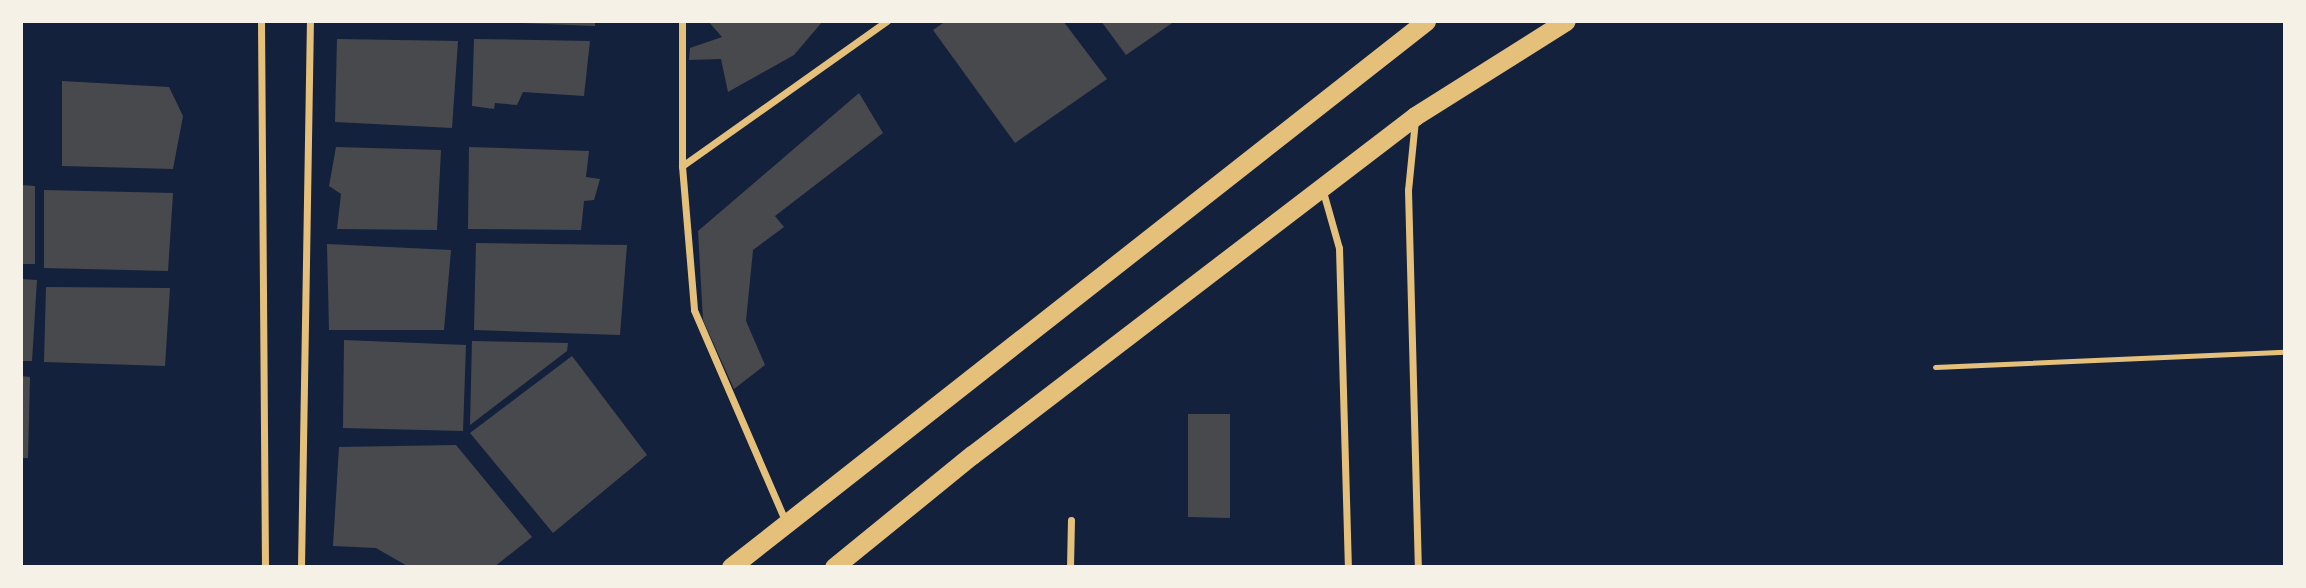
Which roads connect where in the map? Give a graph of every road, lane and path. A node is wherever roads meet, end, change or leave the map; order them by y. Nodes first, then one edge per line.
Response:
1 (261, 21) edge
2 (310, 21) edge
3 (682, 21) edge
4 (887, 21) edge
5 (1426, 21) edge
6 (1566, 21) edge
7 (1415, 116) junction
8 (682, 166) junction
9 (1322, 188) junction
10 (2285, 352) edge
11 (1935, 367) dead end
12 (1071, 520) dead end
13 (786, 524) junction
14 (265, 567) edge
15 (301, 567) edge
16 (731, 567) edge
17 (834, 567) edge
18 (1070, 567) edge
19 (1348, 567) edge
20 (1418, 567) edge

1 - 14 street
2 - 15 street
3 - 8 street
4 - 8 street
5 - 13 highway
6 - 7 highway
7 - 9 highway
7 - 20 street
8 - 13 street
9 - 17 highway
9 - 19 street
10 - 11 lane
12 - 18 street
13 - 16 highway

